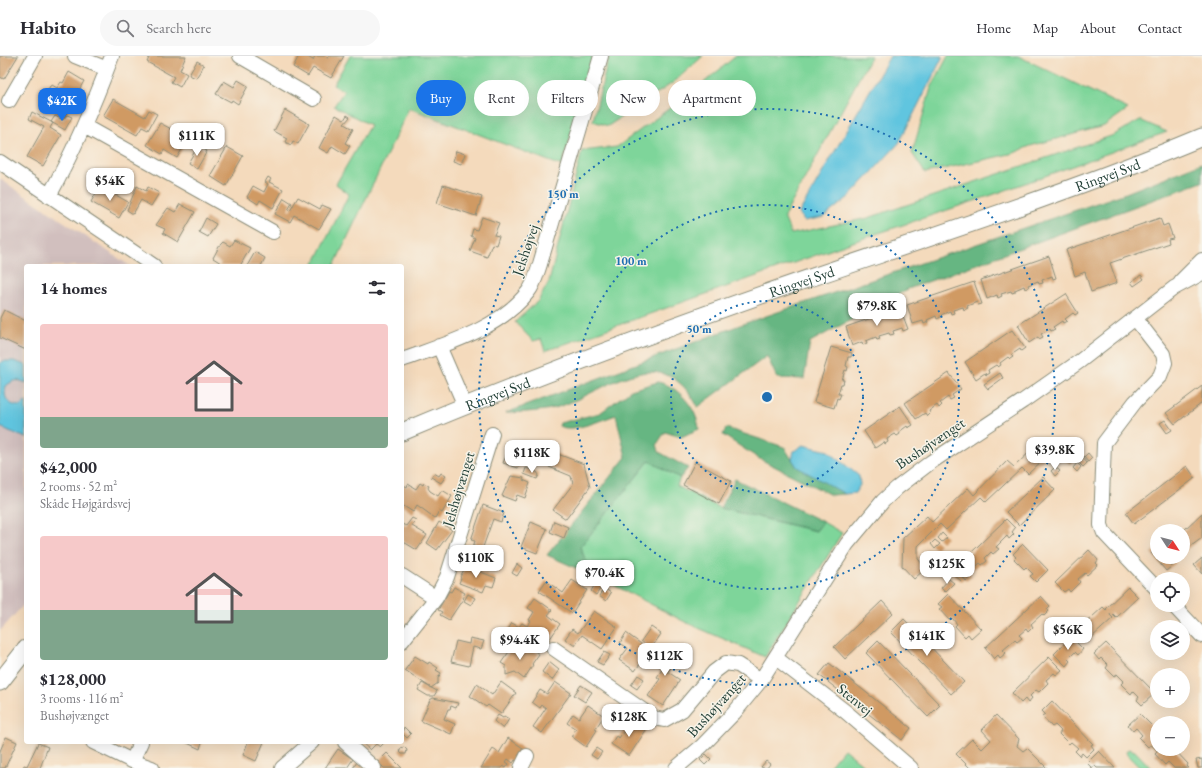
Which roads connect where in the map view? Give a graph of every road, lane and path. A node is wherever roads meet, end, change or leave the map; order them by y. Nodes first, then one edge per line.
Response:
1 (35, 56) edge
2 (75, 56) edge
3 (112, 56) edge
4 (240, 56) edge
5 (601, 56) edge
6 (107, 70) junction
7 (314, 98) dead end
8 (9, 101) dead end
9 (84, 126) junction
10 (1202, 136) edge
11 (0, 162) edge
12 (49, 196) junction
13 (273, 232) dead end
14 (1202, 260) edge
15 (151, 264) edge
16 (1202, 274) edge
17 (1174, 288) junction
18 (1135, 318) junction
19 (439, 346) junction
20 (404, 359) edge
21 (465, 406) junction
22 (404, 431) edge
23 (492, 434) dead end
24 (404, 577) edge
25 (1150, 582) edge
26 (436, 598) junction
27 (1180, 612) edge
28 (1202, 636) edge
29 (404, 638) edge
30 (553, 648) dead end
31 (24, 652) edge
32 (776, 658) junction
33 (762, 680) junction
34 (0, 682) edge
35 (97, 744) edge
36 (140, 744) edge
37 (310, 744) edge
38 (347, 744) edge
39 (132, 761) junction
40 (152, 768) edge
41 (282, 768) edge
42 (374, 768) edge
43 (676, 768) edge
44 (911, 768) edge

1 - 8 street
2 - 6 street
3 - 6 street
4 - 7 street
5 - 19 street, Jelshøjvej
6 - 9 street
9 - 12 street
9 - 13 street
10 - 21 main road, Ringvej Syd
11 - 12 street
12 - 15 street
14 - 17 street, Bushøjvænget
16 - 17 street, Bushøjvænget
17 - 18 street, Bushøjvænget
18 - 25 street
18 - 32 street, Bushøjvænget
19 - 20 street, Jelshøjvej
19 - 21 street
21 - 22 main road, Ringvej Syd
23 - 26 street, Jelshøjvænget
24 - 26 street
26 - 29 street, Jelshøjvænget
27 - 28 street
30 - 33 street, Bushøjvænget
31 - 34 main road
32 - 33 street, Bushøjvænget
32 - 44 street, Stenvej
33 - 43 street, Bushøjvænget
35 - 39 street
36 - 39 street
37 - 41 street
38 - 42 street
39 - 40 street

